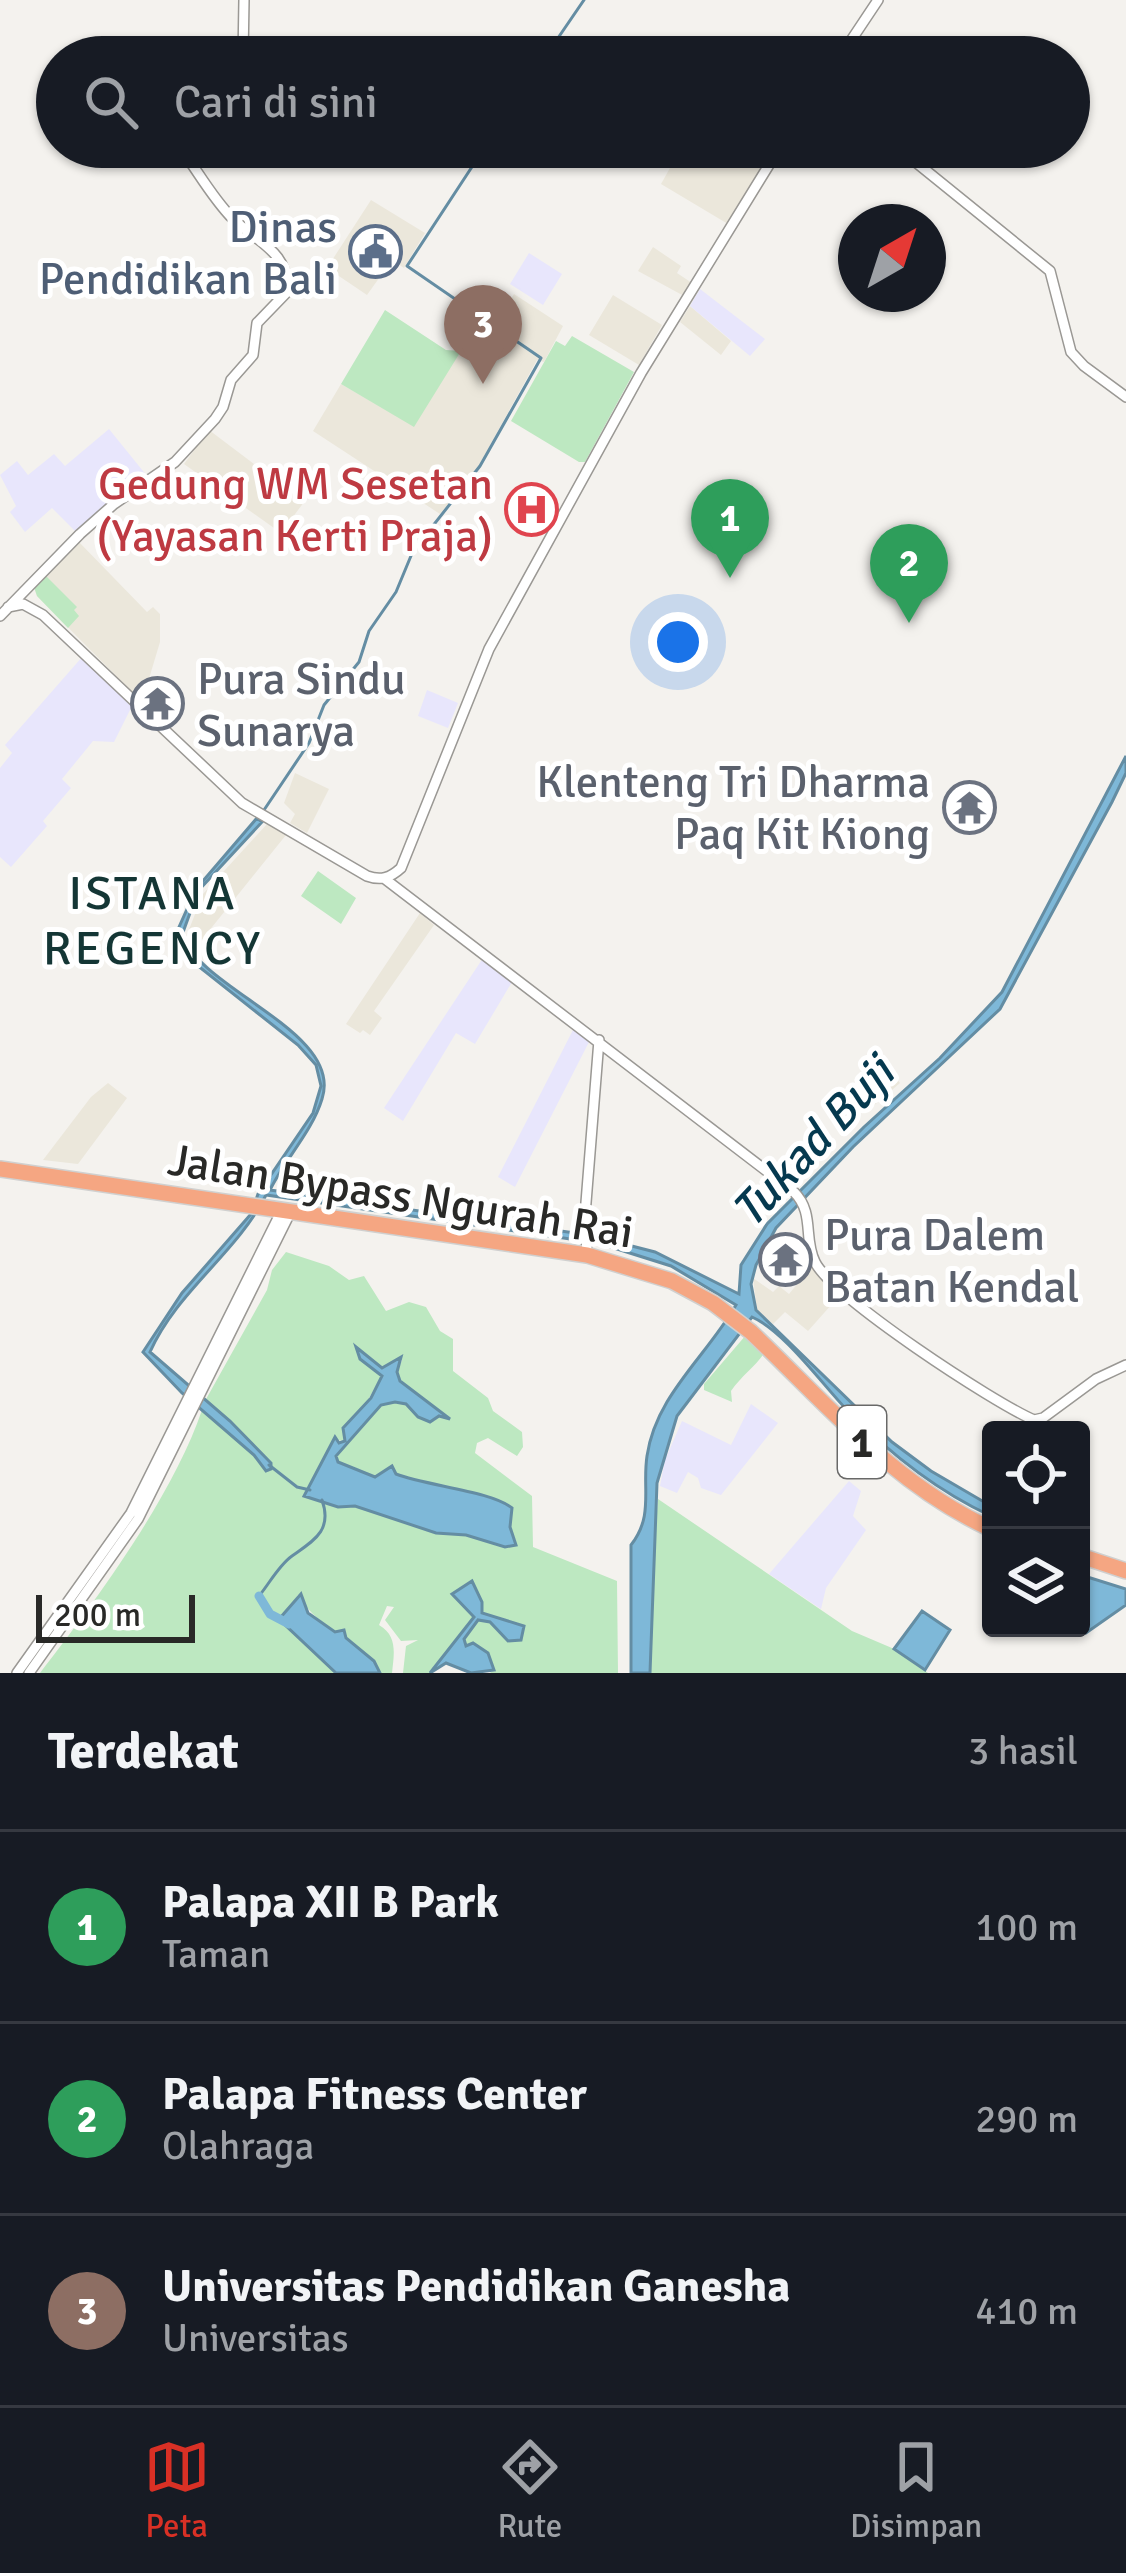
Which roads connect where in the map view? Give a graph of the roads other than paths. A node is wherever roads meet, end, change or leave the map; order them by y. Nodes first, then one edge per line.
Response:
1 (244, 0) edge
2 (878, 0) edge
3 (243, 36) edge
4 (854, 36) edge
5 (195, 168) edge
6 (767, 168) edge
7 (923, 168) edge
8 (1126, 397) edge
9 (29, 582) junction
10 (31, 605) junction
11 (4, 612) edge
12 (400, 868) junction
13 (386, 879) junction
14 (403, 889) junction
15 (599, 1040) junction
16 (0, 1165) edge
17 (258, 1202) junction
18 (287, 1210) junction
19 (355, 1217) junction
20 (586, 1244) junction
21 (1126, 1365) edge
22 (191, 1405) junction
23 (982, 1519) edge
24 (1090, 1563) edge
25 (1121, 1573) edge
26 (17, 1673) edge
27 (29, 1673) edge

1 - 3 street
2 - 4 street
5 - 9 street
6 - 12 street
7 - 8 street
9 - 10 street
9 - 11 street
10 - 11 street
10 - 13 street
12 - 13 street
12 - 14 street
13 - 14 street
14 - 15 street
15 - 20 street
15 - 21 street
16 - 17 highway, Jalan Bypass Ngurah Rai / 1
17 - 18 highway, Jalan Bypass Ngurah Rai / 1
17 - 19 highway, Jalan Bypass Ngurah Rai / 1
18 - 19 highway, Jalan Bypass Ngurah Rai / 1
18 - 22 street
19 - 20 highway, Jalan Bypass Ngurah Rai / 1
20 - 23 highway, Jalan Bypass Ngurah Rai / 1
22 - 26 street
22 - 27 street
24 - 25 highway

